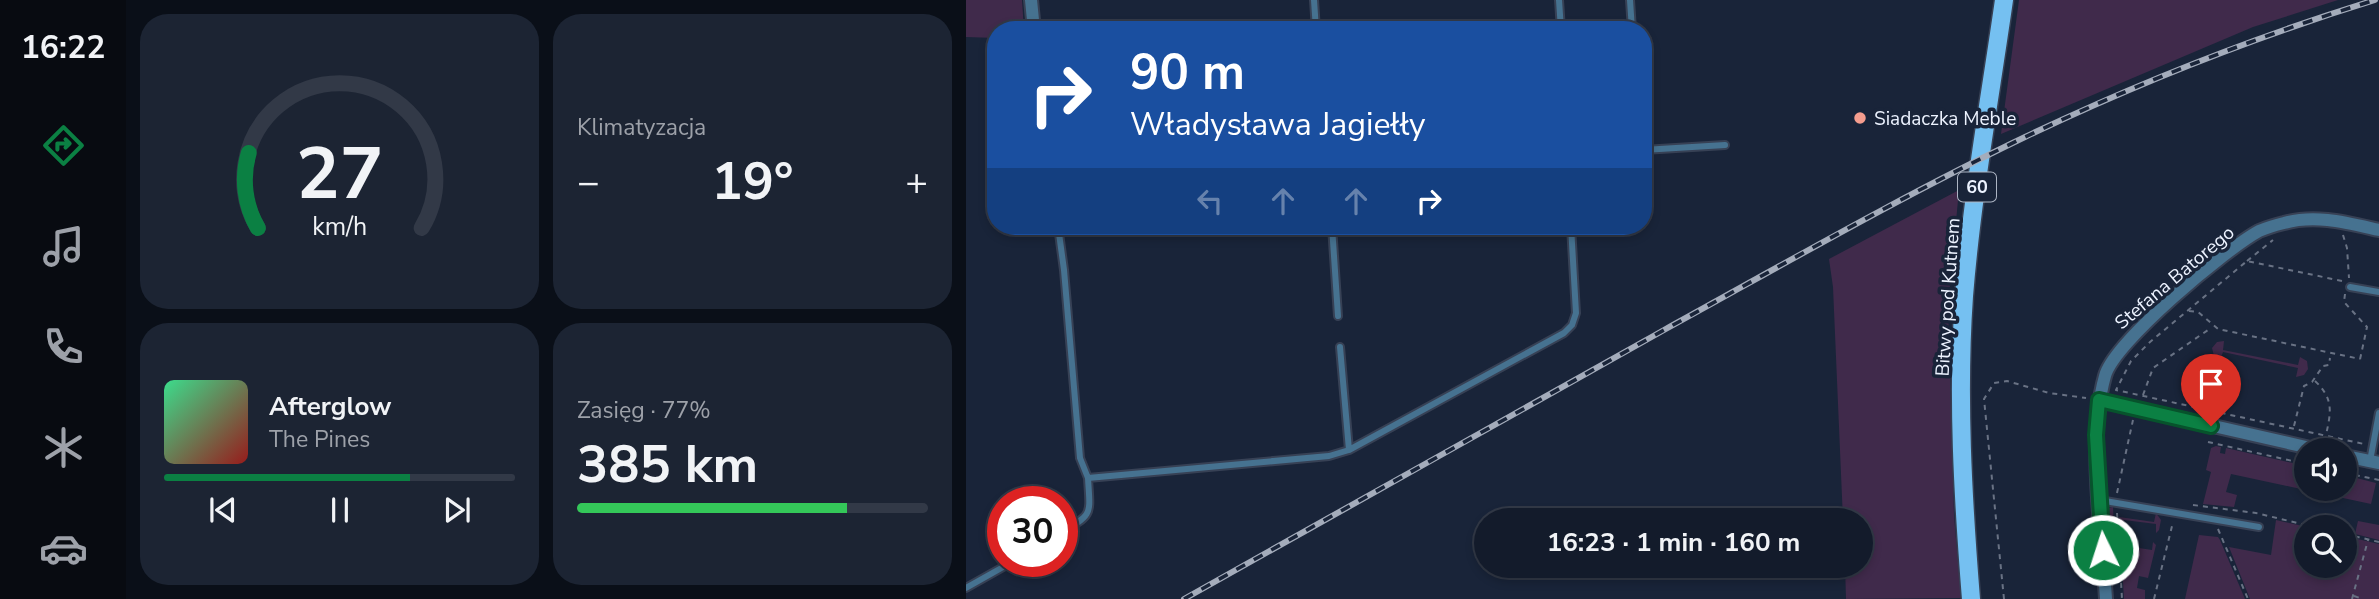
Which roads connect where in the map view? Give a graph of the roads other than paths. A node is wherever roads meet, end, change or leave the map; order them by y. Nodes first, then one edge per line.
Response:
1 (1031, 0) edge
2 (1314, 0) edge
3 (1559, 0) edge
4 (1630, 0) edge
5 (2004, 0) edge
6 (1033, 21) edge
7 (1315, 21) edge
8 (1560, 21) edge
9 (1631, 21) edge
10 (1725, 145) dead end
11 (1652, 149) edge
12 (2379, 230) edge
13 (1059, 235) edge
14 (1333, 235) edge
15 (1572, 235) edge
16 (2348, 285) road end
17 (2379, 292) edge
18 (1338, 316) dead end
19 (1340, 347) dead end
20 (2099, 400) junction
21 (2379, 413) edge
22 (2294, 444) edge
23 (1349, 450) junction
24 (2357, 458) edge
25 (2375, 462) edge
26 (1088, 478) junction
27 (2099, 500) junction
28 (1078, 523) edge
29 (2259, 527) dead end
30 (987, 576) edge
31 (966, 588) edge
32 (1971, 599) edge
33 (2106, 599) edge

1 - 6 street
2 - 7 lane
3 - 8 lane
4 - 9 lane
5 - 32 main road, Bitwy pod Kutnem / 60
10 - 11 lane
12 - 20 street, Stefana Batorego
13 - 26 lane
14 - 18 lane
15 - 23 lane
16 - 17 lane
19 - 23 lane
20 - 22 street
20 - 27 street, Stefana Batorego
21 - 25 lane
23 - 26 lane
24 - 25 street
26 - 28 lane
27 - 29 lane
27 - 33 street, Stefana Batorego
30 - 31 lane

